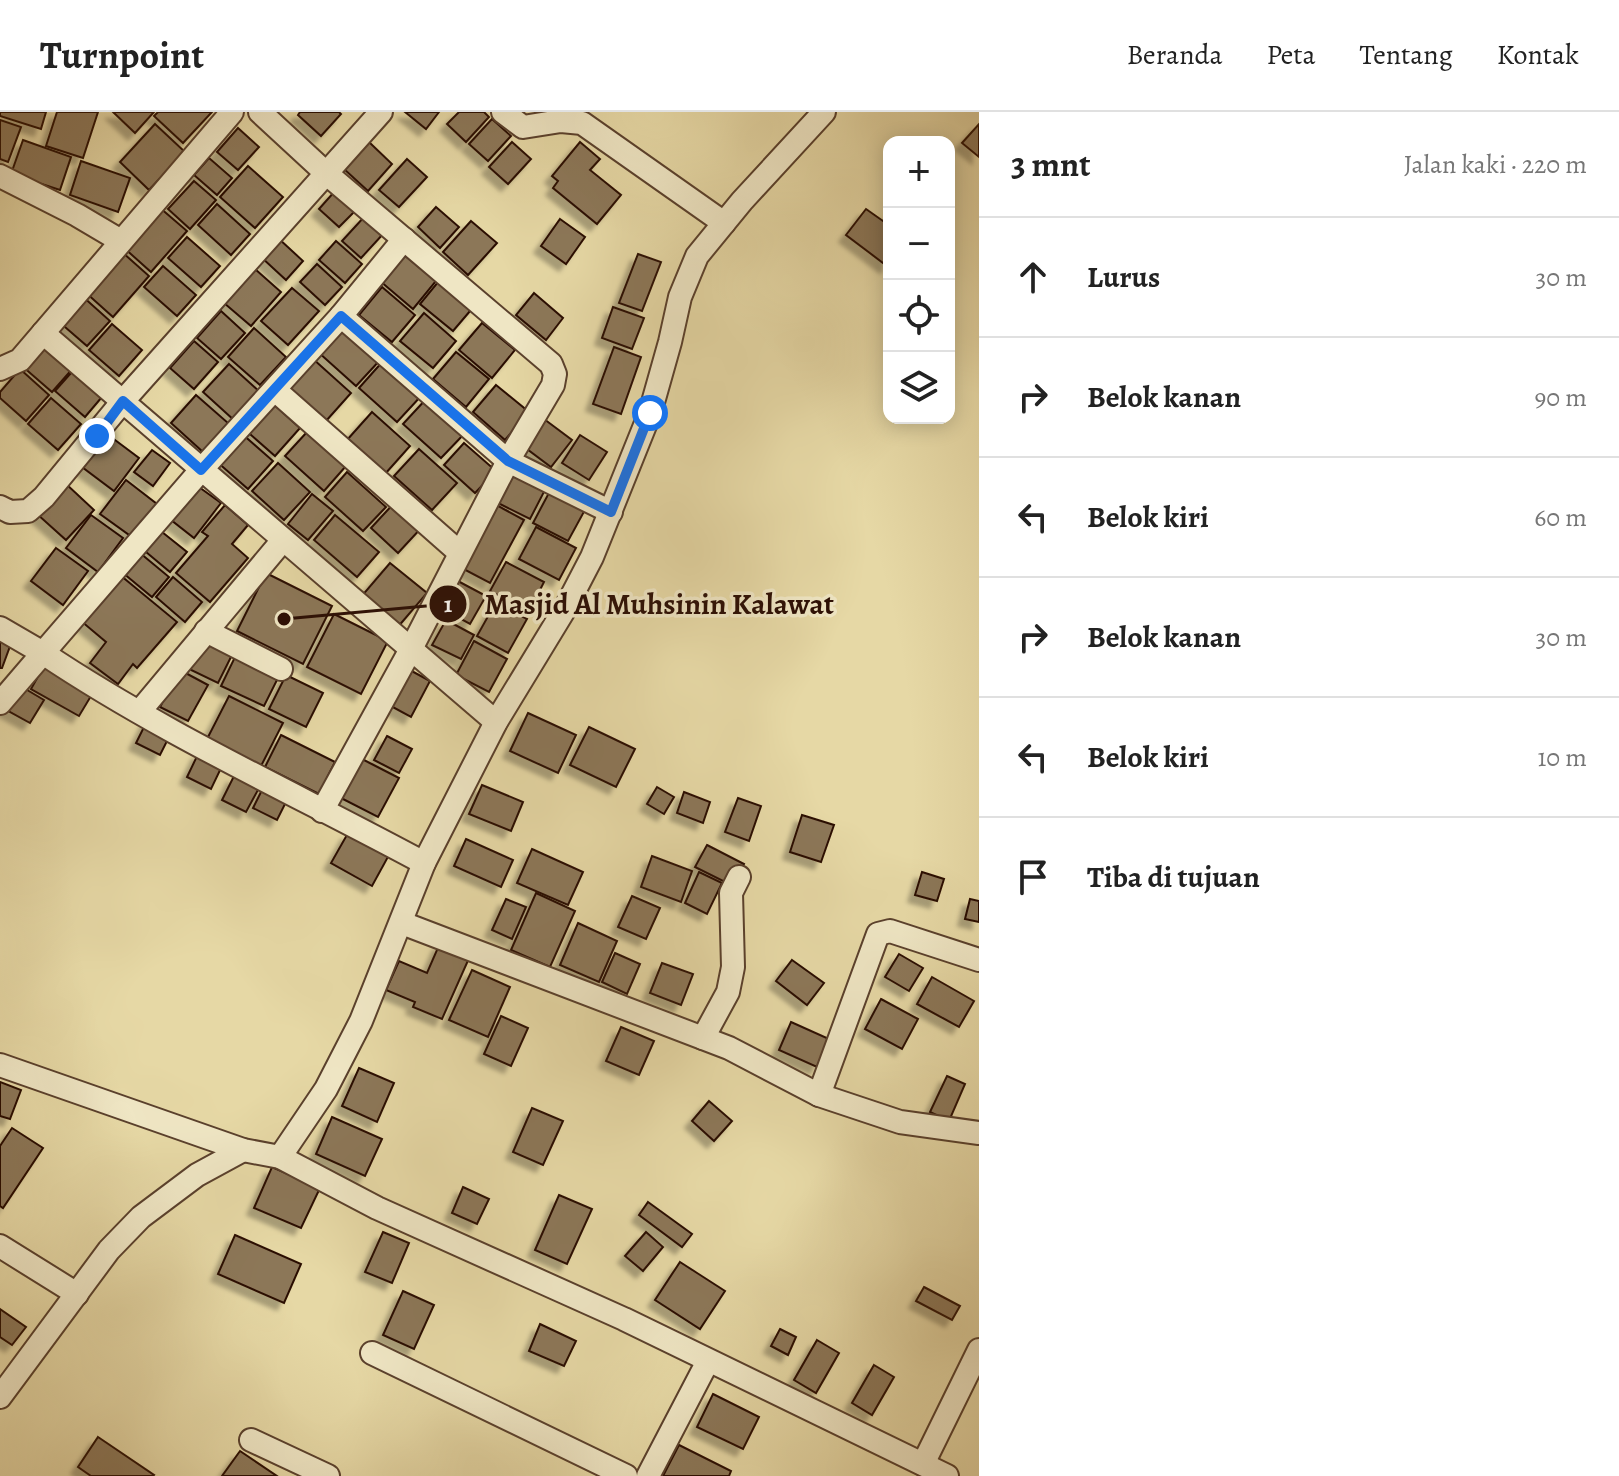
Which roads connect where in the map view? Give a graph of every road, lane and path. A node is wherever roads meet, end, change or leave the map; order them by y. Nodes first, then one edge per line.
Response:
1 (232, 112) edge
2 (260, 112) edge
3 (381, 112) edge
4 (503, 112) edge
5 (824, 112) edge
6 (327, 174) junction
7 (1, 180) edge
8 (724, 223) junction
9 (404, 239) junction
10 (121, 241) junction
11 (341, 316) junction
12 (43, 333) junction
13 (0, 369) edge
14 (275, 390) junction
15 (123, 401) junction
16 (508, 461) junction
17 (201, 470) junction
18 (0, 507) edge
19 (611, 512) junction
20 (283, 540) junction
21 (460, 553) junction
22 (0, 628) edge
23 (206, 631) junction
24 (411, 649) junction
25 (43, 653) junction
26 (281, 669) dead end
27 (0, 703) edge
28 (140, 711) junction
29 (496, 722) junction
30 (322, 811) junction
31 (424, 863) junction
32 (739, 877) dead end
33 (402, 923) junction
34 (979, 960) edge
35 (703, 1038) junction
36 (0, 1065) edge
37 (819, 1095) junction
38 (979, 1133) edge
39 (243, 1150) junction
40 (280, 1157) junction
41 (0, 1246) edge
42 (77, 1294) junction
43 (979, 1350) edge
44 (372, 1353) dead end
45 (708, 1361) junction
46 (0, 1397) edge
47 (251, 1440) dead end
48 (923, 1464) junction
49 (328, 1476) edge
50 (626, 1476) edge
51 (648, 1476) edge
52 (947, 1476) edge

1 - 10 street
2 - 6 street
3 - 6 street
4 - 8 street
5 - 8 street
6 - 9 street
6 - 15 street
7 - 10 street
8 - 19 street
9 - 11 street
9 - 16 street
10 - 12 street
11 - 14 street
11 - 16 street
12 - 13 street
12 - 15 street
14 - 17 street
14 - 21 street
15 - 17 street
15 - 18 street
16 - 19 street
16 - 21 street
17 - 20 street
17 - 25 street
19 - 29 street
20 - 23 street
20 - 24 street
21 - 24 street
22 - 25 street
23 - 26 street
23 - 28 street
24 - 29 street
24 - 30 street
25 - 27 street
25 - 28 street
28 - 30 street
29 - 31 street
30 - 31 street
31 - 33 street
32 - 35 street
33 - 35 street
33 - 40 street
34 - 37 street
35 - 37 street
36 - 39 street
37 - 38 street
39 - 40 street
39 - 42 street
40 - 45 street
41 - 42 street
42 - 46 street
43 - 48 street
44 - 50 street
45 - 48 street
45 - 51 street
47 - 49 street
48 - 52 street

